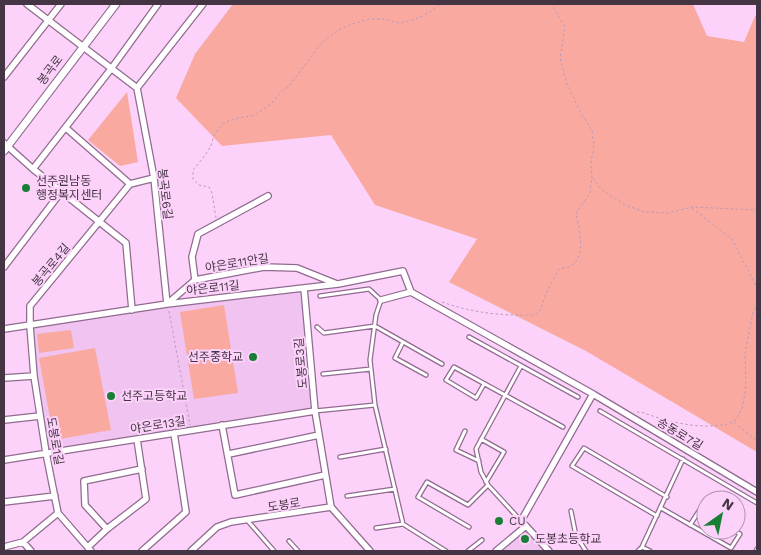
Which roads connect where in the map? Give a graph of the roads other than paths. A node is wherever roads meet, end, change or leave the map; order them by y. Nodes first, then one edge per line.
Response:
1 (27, 4) edge
2 (61, 4) edge
3 (116, 4) edge
4 (158, 4) edge
5 (204, 4) edge
6 (49, 20) junction
7 (82, 47) junction
8 (111, 69) junction
9 (4, 77) edge
10 (136, 88) junction
11 (66, 128) junction
12 (5, 147) edge
13 (33, 169) junction
14 (154, 178) junction
15 (130, 184) junction
16 (62, 192) junction
17 (268, 196) dead end
18 (100, 222) junction
19 (4, 267) edge
20 (195, 280) junction
21 (338, 284) junction
22 (304, 288) junction
23 (411, 292) junction
24 (320, 296) dead end
25 (381, 300) junction
26 (167, 304) junction
27 (132, 310) junction
28 (30, 326) junction
29 (375, 326) junction
30 (317, 328) dead end
31 (4, 329) edge
32 (470, 337) dead end
33 (403, 342) junction
34 (442, 364) dead end
35 (522, 366) junction
36 (371, 369) junction
37 (323, 374) dead end
38 (426, 374) dead end
39 (34, 376) junction
40 (4, 378) edge
41 (484, 384) junction
42 (593, 394) junction
43 (505, 396) junction
44 (578, 397) dead end
45 (375, 405) junction
46 (315, 411) junction
47 (600, 411) dead end
48 (40, 416) junction
49 (4, 420) edge
50 (222, 425) junction
51 (563, 427) dead end
52 (465, 431) dead end
53 (174, 433) junction
54 (319, 436) junction
55 (137, 439) junction
56 (481, 439) junction
57 (386, 449) junction
58 (46, 453) junction
59 (228, 454) junction
60 (340, 457) dead end
61 (683, 459) junction
62 (4, 460) edge
63 (479, 461) junction
64 (142, 469) junction
65 (325, 475) junction
66 (487, 484) junction
67 (395, 488) junction
68 (757, 492) edge
69 (55, 496) junction
70 (347, 496) dead end
71 (667, 497) junction
72 (4, 502) edge
73 (757, 503) edge
74 (331, 507) junction
75 (661, 508) junction
76 (571, 511) dead end
77 (58, 513) junction
78 (657, 516) junction
79 (696, 516) edge
80 (247, 520) junction
81 (521, 521) junction
82 (403, 524) junction
83 (690, 525) junction
84 (526, 526) junction
85 (469, 527) dead end
86 (376, 528) dead end
87 (696, 528) edge
88 (107, 529) junction
89 (482, 540) dead end
90 (717, 540) edge
91 (736, 540) edge
92 (289, 541) dead end
93 (22, 542) junction
94 (642, 547) junction
95 (4, 548) edge
96 (90, 549) edge
97 (31, 551) edge
98 (142, 551) edge
99 (191, 551) edge
100 (274, 551) edge
101 (298, 551) edge
102 (370, 551) edge
103 (446, 551) edge
104 (468, 551) edge
105 (496, 551) edge
106 (549, 551) edge
107 (586, 551) edge
108 (638, 551) edge
109 (650, 551) edge

1 - 6 street
2 - 6 street
3 - 7 street, 봉곡로
4 - 8 street
5 - 10 street
6 - 7 street
6 - 9 street
7 - 8 street
7 - 12 street, 봉곡로
8 - 10 street
8 - 11 street
10 - 14 street, 봉곡로6길
11 - 13 street
11 - 15 street
12 - 13 street
13 - 16 street
14 - 15 street
14 - 26 street, 봉곡로6길
15 - 18 street, 봉곡로4길
16 - 18 street
16 - 19 street
17 - 20 street, 야은로11안길
18 - 27 street
18 - 28 street, 봉곡로4길
20 - 21 street, 야은로11안길
20 - 26 street, 야은로11안길
21 - 22 street, 야은로11길
21 - 23 street, 야은로11길
22 - 26 street, 야은로11길
22 - 46 street, 도봉로3길
23 - 25 street
23 - 42 street, 송동로7길
24 - 25 lane
25 - 29 lane
26 - 27 street, 야은로11길
27 - 28 street, 야은로11길
28 - 31 street, 야은로11길
28 - 39 street, 도봉로1길
29 - 30 lane
29 - 33 lane
29 - 36 lane
32 - 35 lane
33 - 34 lane
33 - 38 lane
35 - 43 lane
35 - 44 lane
36 - 37 lane
36 - 45 lane
39 - 40 street
39 - 48 street, 도봉로1길
41 - 41 lane
41 - 43 lane
42 - 68 street, 송동로7길
42 - 81 street
43 - 51 lane
43 - 56 lane
45 - 46 lane
45 - 57 lane
46 - 50 street, 야은로13길
46 - 54 street, 도봉로3길
47 - 61 lane
48 - 49 street
48 - 58 street, 도봉로1길
50 - 53 street, 야은로13길
50 - 59 street
52 - 63 lane
53 - 55 street, 야은로13길
53 - 98 street
54 - 59 street
54 - 65 street, 도봉로3길
55 - 58 street, 야은로13길
55 - 64 street
56 - 63 lane
56 - 66 lane
57 - 60 lane
57 - 67 lane
58 - 62 street, 야은로13길
58 - 69 street, 도봉로1길
59 - 65 street
61 - 71 lane
61 - 73 lane
63 - 66 lane
64 - 88 street
64 - 88 street
65 - 74 street, 도봉로3길
66 - 81 lane
66 - 85 lane
67 - 70 lane
67 - 82 lane
69 - 72 street
69 - 77 street, 도봉로1길
71 - 75 lane
71 - 78 lane
74 - 80 street, 도봉로
74 - 102 street
75 - 78 lane
75 - 83 lane
76 - 107 lane
77 - 93 street
77 - 96 street
78 - 94 lane
79 - 83 lane
80 - 99 street, 도봉로
80 - 100 lane
81 - 84 street
82 - 86 lane
82 - 103 lane
83 - 87 lane
84 - 105 street
84 - 106 street
88 - 96 street
89 - 104 lane
90 - 91 lane
92 - 101 lane
93 - 95 street
93 - 97 street
94 - 108 lane
94 - 109 lane

